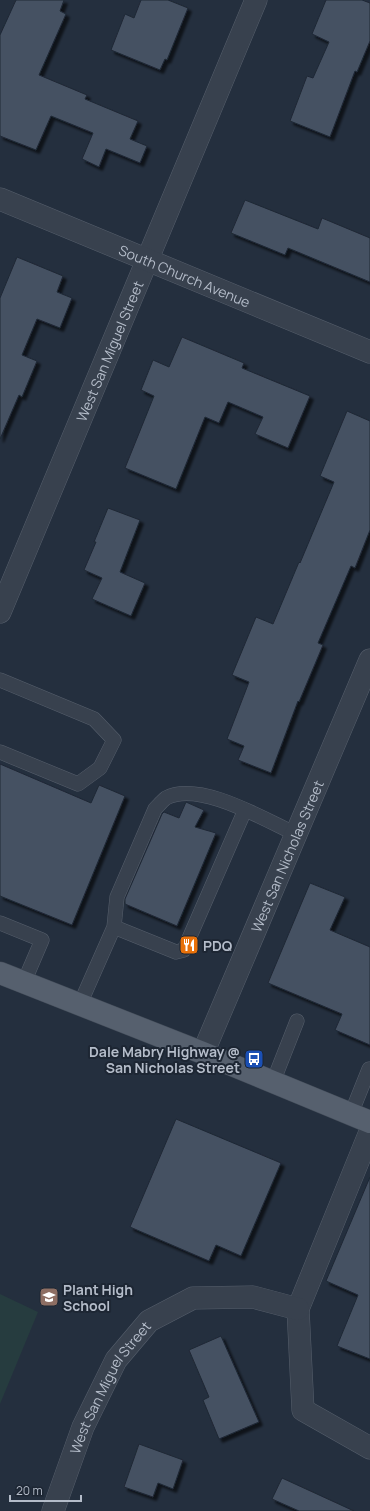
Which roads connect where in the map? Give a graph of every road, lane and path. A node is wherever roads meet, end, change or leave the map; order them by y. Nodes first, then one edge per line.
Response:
1 (256, 0) edge
2 (0, 200) edge
3 (147, 260) junction
4 (370, 352) edge
5 (3, 599) edge
6 (370, 660) edge
7 (0, 680) edge
8 (0, 752) edge
9 (244, 810) junction
10 (296, 834) junction
11 (0, 923) edge
12 (114, 927) junction
13 (0, 973) edge
14 (24, 982) junction
15 (80, 1004) junction
16 (297, 1022) dead end
17 (203, 1053) junction
18 (369, 1069) edge
19 (273, 1082) junction
20 (360, 1118) edge
21 (370, 1132) edge
22 (298, 1309) junction
23 (370, 1448) edge
24 (52, 1511) edge

1 - 3 street, West San Miguel Street
2 - 3 street, South Church Avenue
3 - 4 street, South Church Avenue
3 - 5 street, West San Miguel Street
6 - 10 street, West San Nicholas Street
7 - 8 lane
9 - 10 lane
9 - 12 lane
9 - 12 lane
10 - 17 street, West San Nicholas Street
11 - 14 lane
12 - 15 lane
13 - 14 main road
14 - 15 main road
15 - 17 main road
16 - 19 lane
17 - 19 main road
18 - 20 lane
19 - 20 main road
21 - 22 street
22 - 23 street
22 - 24 street, West San Miguel Street

